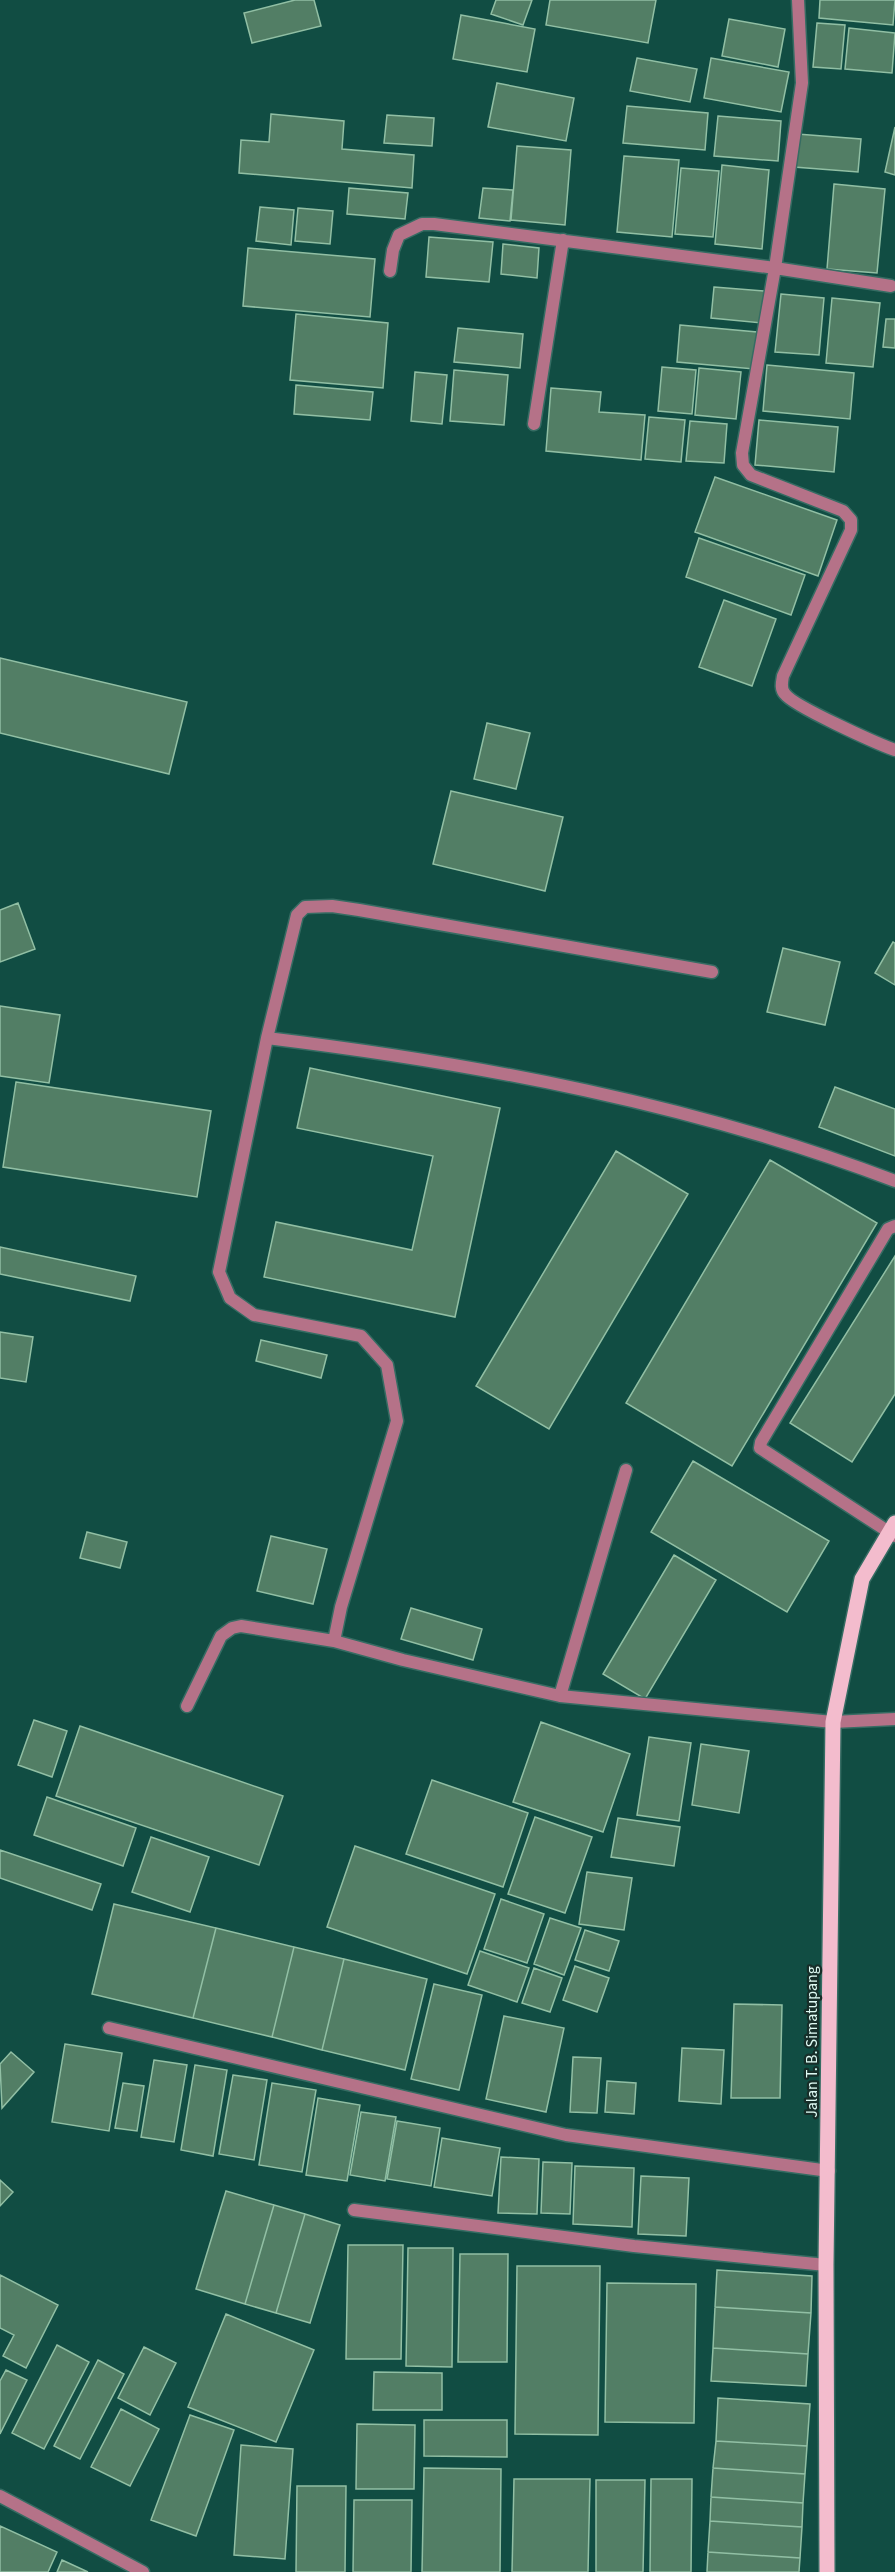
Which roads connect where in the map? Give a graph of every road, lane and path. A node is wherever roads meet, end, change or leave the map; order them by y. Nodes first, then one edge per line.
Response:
1 (798, 0) edge
2 (563, 240) junction
3 (775, 268) junction
4 (390, 271) dead end
5 (891, 286) dead end
6 (534, 424) dead end
7 (895, 750) edge
8 (712, 972) dead end
9 (267, 1038) junction
10 (895, 1181) edge
11 (895, 1226) edge
12 (626, 1470) dead end
13 (893, 1531) edge
14 (334, 1641) junction
15 (560, 1696) junction
16 (187, 1706) dead end
17 (895, 1719) edge
18 (833, 1722) junction
19 (109, 2028) dead end
20 (829, 2171) junction
21 (354, 2210) dead end
22 (826, 2265) junction
23 (0, 2496) edge
24 (135, 2570) edge
25 (827, 2572) edge

1 - 3 street
2 - 3 street
2 - 4 street
2 - 6 street
3 - 5 street
3 - 7 street
8 - 9 street
9 - 10 street
9 - 14 street
11 - 13 street
12 - 15 street
13 - 18 main road, Jalan T. B. Simatupang
14 - 15 street
14 - 16 street
15 - 18 street
17 - 18 street
18 - 20 main road, Jalan T. B. Simatupang
19 - 20 street
20 - 22 main road, Jalan T. B. Simatupang
21 - 22 street
22 - 25 main road, Jalan T. B. Simatupang
23 - 24 street

